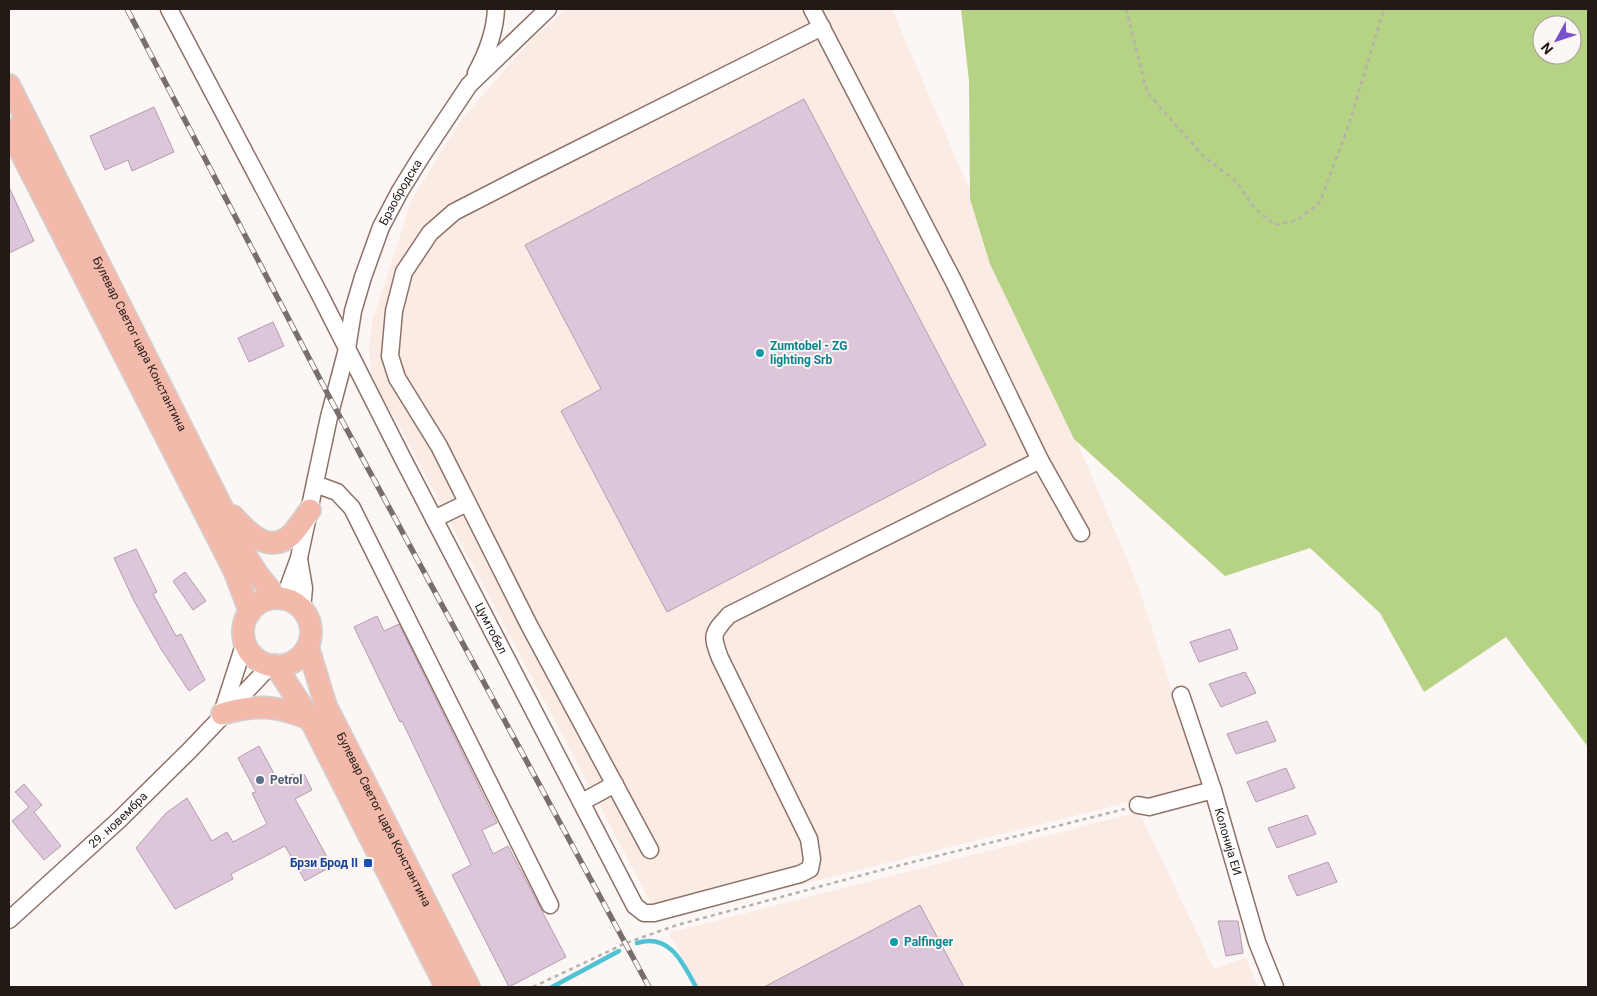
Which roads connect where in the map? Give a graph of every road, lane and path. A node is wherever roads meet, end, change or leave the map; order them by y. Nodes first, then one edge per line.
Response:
1 (169, 9) edge
2 (496, 9) edge
3 (548, 9) edge
4 (812, 9) edge
5 (1126, 9) edge
6 (1384, 9) edge
7 (822, 27) junction
8 (9, 85) edge
9 (469, 85) junction
10 (9, 129) edge
11 (347, 349) junction
12 (1040, 460) junction
13 (315, 484) junction
14 (216, 497) junction
15 (467, 503) junction
16 (310, 510) junction
17 (434, 520) junction
18 (1081, 533) dead end
19 (288, 602) junction
20 (250, 612) junction
21 (245, 642) junction
22 (308, 647) junction
23 (273, 665) junction
24 (1181, 695) dead end
25 (222, 714) junction
26 (310, 719) junction
27 (615, 784) junction
28 (1213, 790) junction
29 (582, 802) junction
30 (1138, 806) joint
31 (650, 850) dead end
32 (550, 905) dead end
33 (9, 920) edge
34 (446, 987) edge
35 (469, 987) edge
36 (533, 987) edge
37 (1275, 987) edge

1 - 11 street, Цумтобел
2 - 9 street
3 - 9 street, Брзобродска
4 - 7 street
5 - 6 path
7 - 12 street
7 - 15 street
8 - 14 main road, Булевар Светог цара Константина
9 - 11 street, Брзобродска
10 - 20 main road, Булевар Светог цара Константина
11 - 13 street, Брзобродска
11 - 17 street, Цумтобел
12 - 18 street
12 - 29 street, Цумтобел
13 - 16 street, Брзобродска
13 - 32 street
14 - 16 main road
14 - 19 main road, Булевар Светог цара Константина
15 - 17 street
15 - 27 street
16 - 19 street, Брзобродска
17 - 29 street, Цумтобел
19 - 20 main road
19 - 22 main road
20 - 21 main road
21 - 23 main road
21 - 25 street, 29. новембра
22 - 23 main road
22 - 35 main road, Булевар Светог цара Константина
23 - 25 street, 29. новембра
23 - 26 main road, Булевар Светог цара Константина
24 - 28 street, Колонија ЕИ
25 - 26 main road
25 - 33 street, 29. новембра
26 - 34 main road, Булевар Светог цара Константина
27 - 29 street
27 - 31 street
28 - 30 street
28 - 37 street, Колонија ЕИ
30 - 36 path

